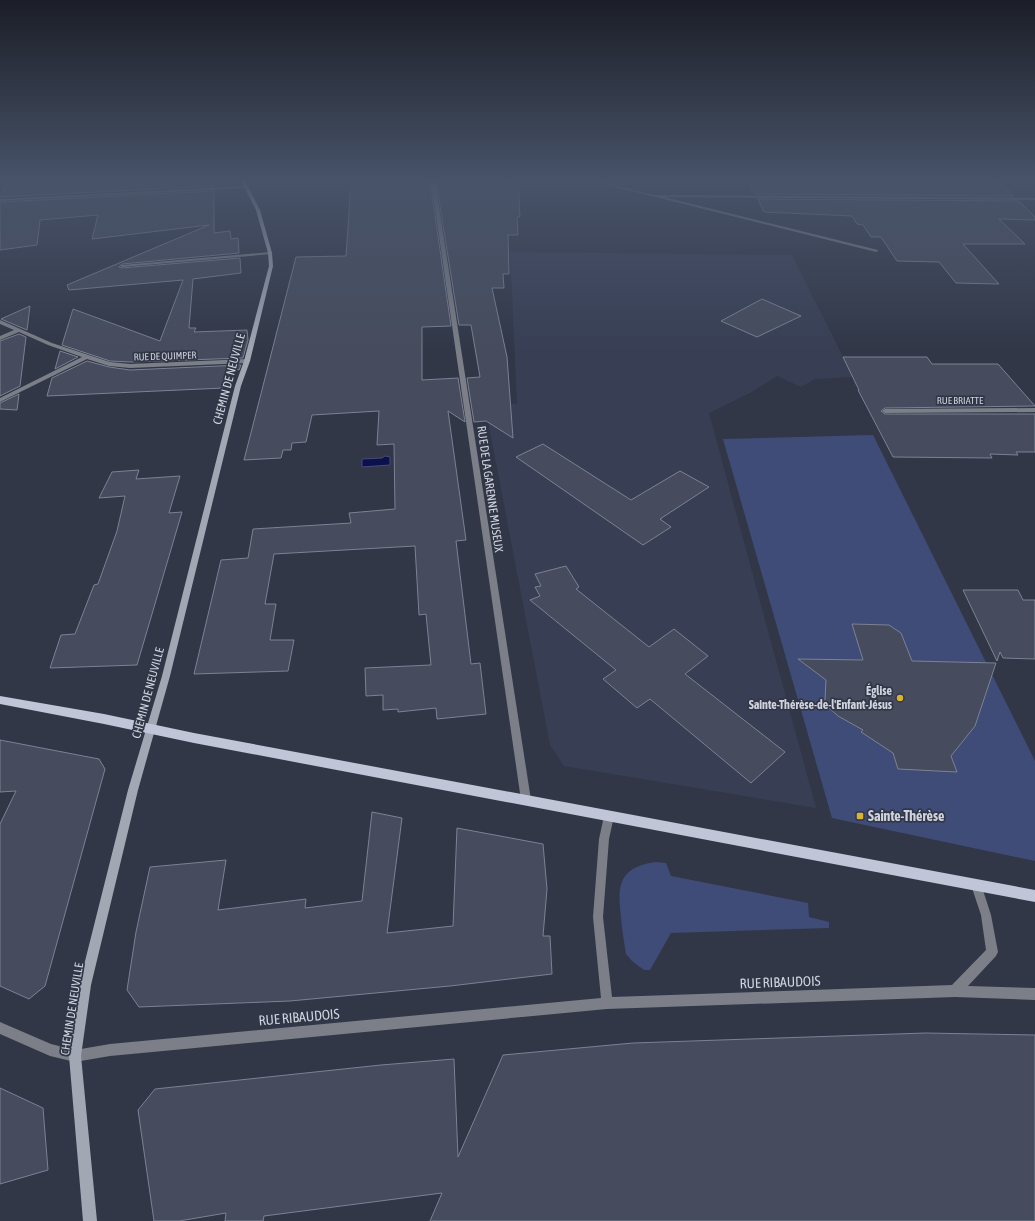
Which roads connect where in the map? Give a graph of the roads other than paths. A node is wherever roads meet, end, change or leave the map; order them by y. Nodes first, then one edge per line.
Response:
1 (266, 238) edge
2 (442, 238) edge
3 (823, 238) edge
4 (876, 251) dead end
5 (270, 253) junction
6 (122, 266) dead end
7 (0, 322) edge
8 (19, 330) junction
9 (0, 338) edge
10 (86, 357) junction
11 (246, 361) junction
12 (0, 400) edge
13 (1035, 410) edge
14 (884, 411) dead end
15 (0, 700) edge
16 (150, 729) junction
17 (526, 800) junction
18 (609, 816) junction
19 (976, 885) junction
20 (1035, 896) edge
21 (955, 991) junction
22 (1035, 994) edge
23 (607, 1003) junction
24 (0, 1028) edge
25 (75, 1056) junction
26 (90, 1221) edge

1 - 5 main road, CHEMIN DE NEUVILLE
2 - 17 street, RUE DE LA GARENNE MUSEUX
3 - 4 street
5 - 6 street
5 - 11 main road, CHEMIN DE NEUVILLE
7 - 8 street, RUE DE QUIMPER
8 - 9 street
8 - 10 street, RUE DE QUIMPER
10 - 11 street, RUE DE QUIMPER
10 - 12 street
11 - 16 main road, CHEMIN DE NEUVILLE
13 - 14 street, RUE BRIATTE
15 - 16 main road
16 - 17 main road
16 - 25 main road, CHEMIN DE NEUVILLE
17 - 18 main road
18 - 19 main road
18 - 23 street
19 - 20 main road
19 - 21 street
21 - 22 street, RUE RIBAUDOIS
21 - 23 street, RUE RIBAUDOIS
23 - 25 street, RUE RIBAUDOIS
24 - 25 street, RUE RIBAUDOIS
25 - 26 main road, CHEMIN DE NEUVILLE

